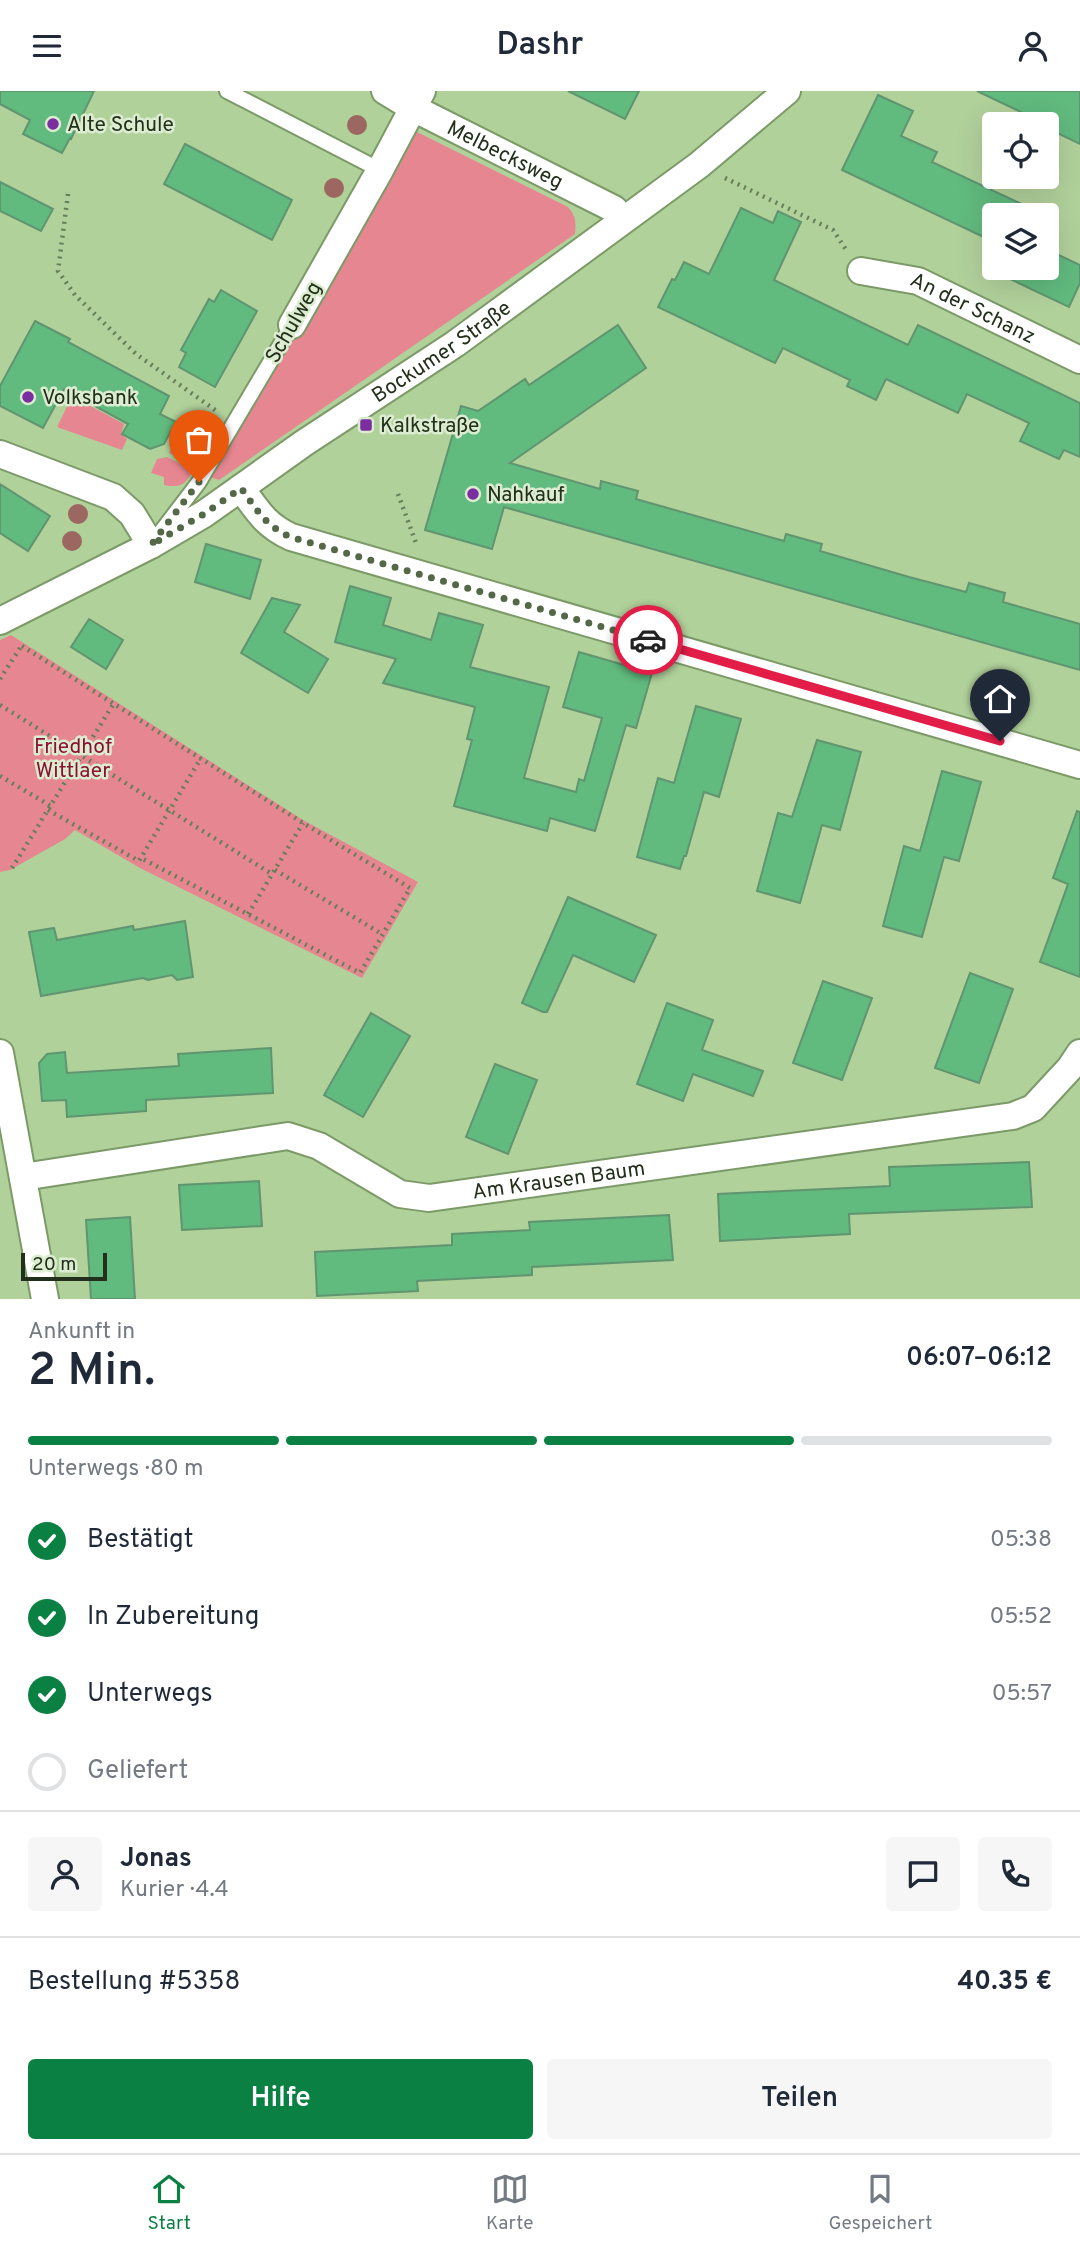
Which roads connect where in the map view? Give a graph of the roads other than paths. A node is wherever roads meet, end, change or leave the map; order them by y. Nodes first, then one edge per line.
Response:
1 (227, 91) edge
2 (386, 91) edge
3 (787, 91) edge
4 (417, 100) edge
5 (380, 170) junction
6 (623, 220) junction
7 (861, 271) road end
8 (292, 325) joint
9 (1080, 360) edge
10 (0, 454) edge
11 (241, 488) junction
12 (151, 545) junction
13 (0, 621) edge
14 (1080, 765) edge
15 (0, 1053) edge
16 (1080, 1053) edge
17 (23, 1177) junction
18 (45, 1299) edge

1 - 5 lane
2 - 4 street, Melbecksweg
3 - 6 street, Bockumer Straße
4 - 5 street, Schulweg
4 - 6 street, Melbecksweg
5 - 8 street, Schulweg
6 - 11 street, Bockumer Straße
7 - 9 street, An der Schanz
8 - 12 lane, Schulweg
10 - 12 street
11 - 12 street, Bockumer Straße
11 - 14 street
12 - 13 street, Bockumer Straße
15 - 17 street
16 - 17 street, Am Krausen Baum
17 - 18 street

